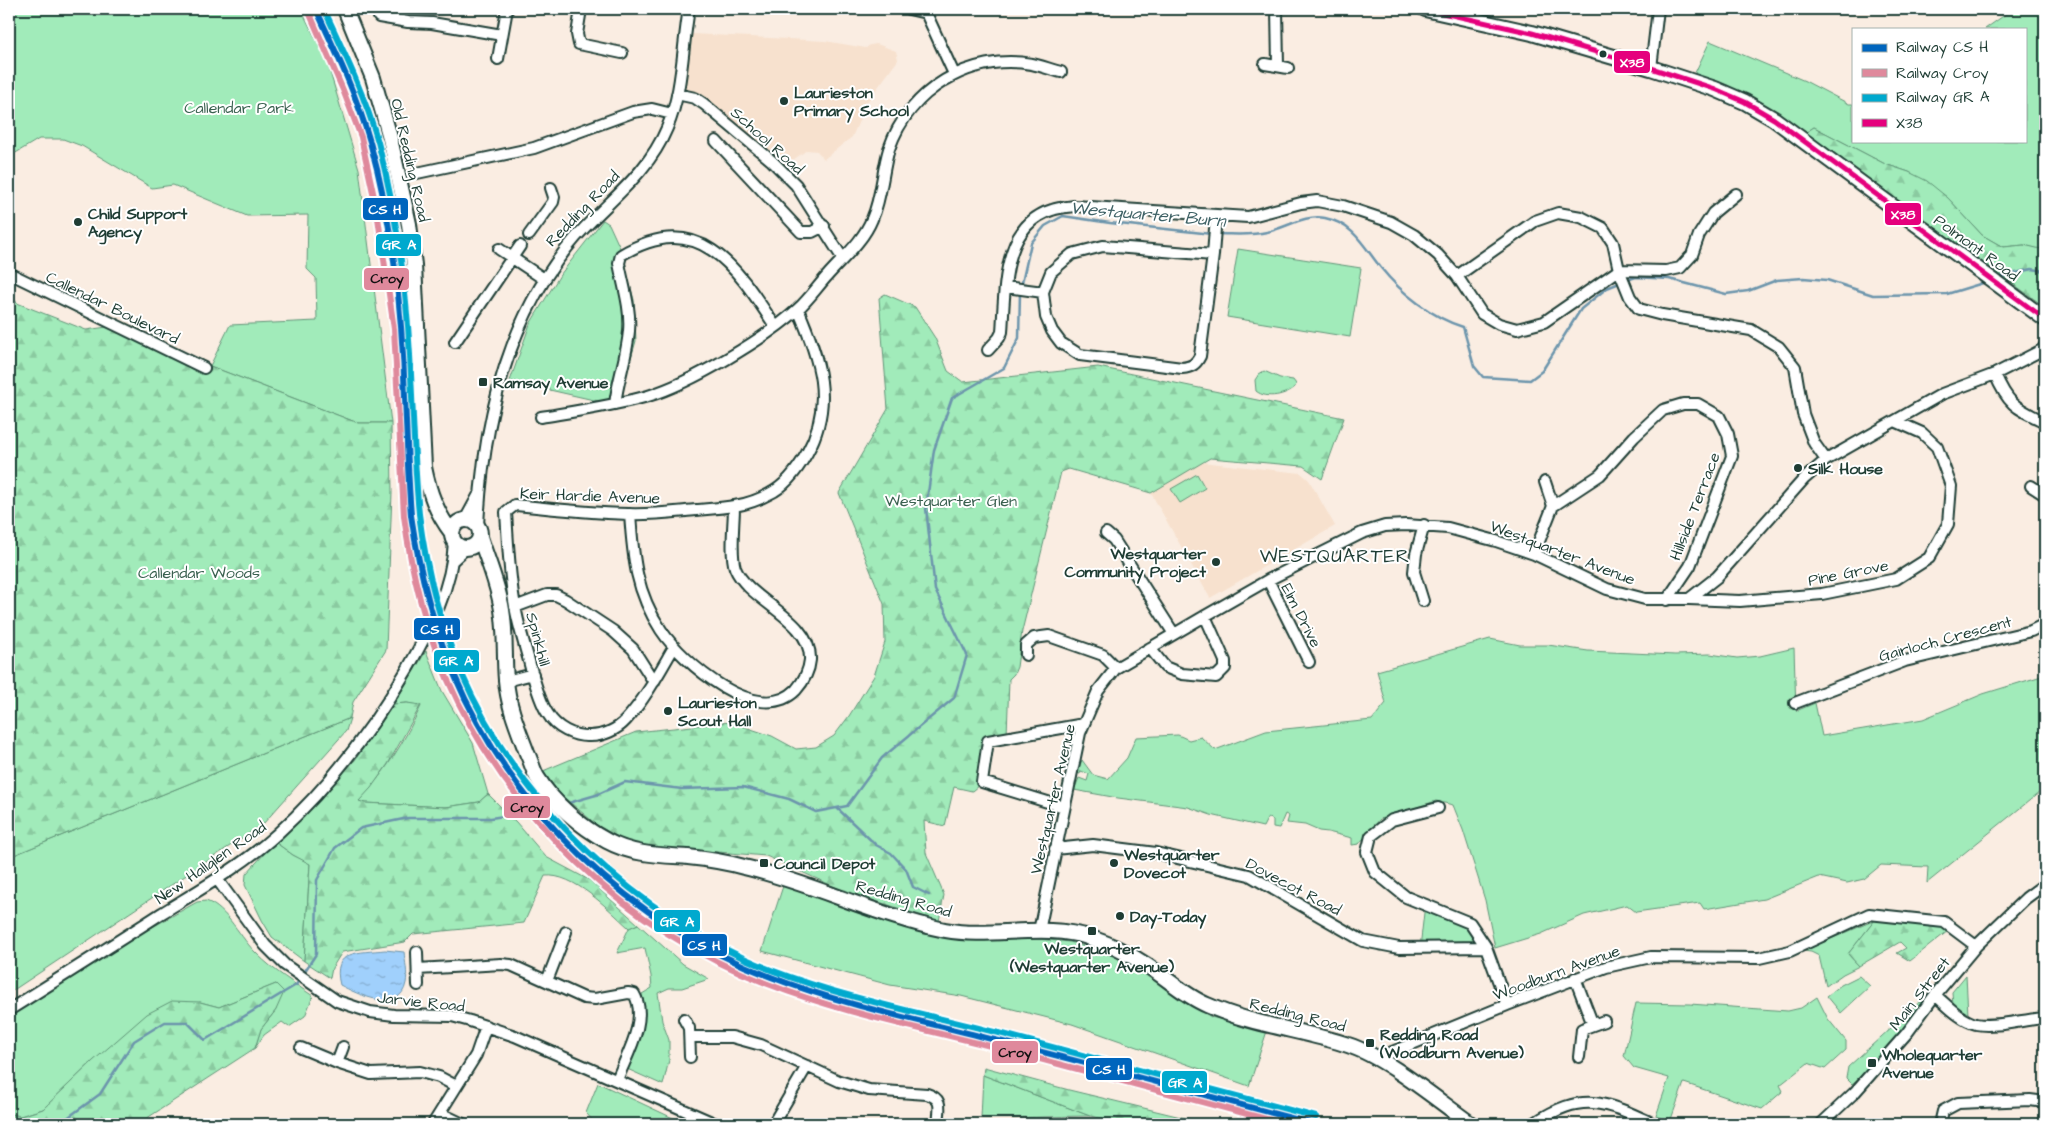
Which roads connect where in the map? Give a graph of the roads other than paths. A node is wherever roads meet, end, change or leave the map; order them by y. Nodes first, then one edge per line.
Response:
1 (345, 9) edge
2 (507, 9) edge
3 (581, 9) edge
4 (689, 9) edge
5 (909, 9) edge
6 (1277, 9) edge
7 (1425, 9) edge
8 (1658, 9) edge
9 (926, 11) edge
10 (379, 17) dead end
11 (502, 35) junction
12 (622, 53) dead end
13 (498, 59) dead end
14 (1265, 64) dead end
15 (1652, 68) junction
16 (1061, 72) dead end
17 (954, 74) junction
18 (677, 94) junction
19 (672, 114) junction
20 (716, 141) dead end
21 (417, 173) dead end
22 (551, 188) dead end
23 (1736, 194) dead end
24 (1216, 215) junction
25 (824, 226) junction
26 (529, 235) dead end
27 (520, 246) dead end
28 (499, 249) dead end
29 (1213, 255) junction
30 (512, 257) junction
31 (843, 259) junction
32 (1619, 270) junction
33 (9, 272) edge
34 (1457, 276) junction
35 (544, 279) junction
36 (1016, 289) junction
37 (1043, 292) junction
38 (798, 309) junction
39 (2045, 319) edge
40 (775, 326) junction
41 (455, 342) dead end
42 (2045, 346) edge
43 (988, 350) dead end
44 (204, 368) dead end
45 (1995, 374) junction
46 (615, 404) junction
47 (541, 417) dead end
48 (1895, 421) junction
49 (2045, 422) edge
50 (1826, 460) junction
51 (1545, 482) dead end
52 (2031, 486) dead end
53 (2045, 495) edge
54 (1553, 506) junction
55 (734, 507) junction
56 (630, 514) junction
57 (1424, 525) junction
58 (1106, 533) dead end
59 (466, 534) junction
60 (1534, 554) junction
61 (1268, 580) junction
62 (1689, 599) junction
63 (1667, 600) junction
64 (1423, 601) dead end
65 (515, 607) junction
66 (1205, 616) junction
67 (2045, 624) edge
68 (1174, 634) junction
69 (674, 647) junction
70 (1150, 648) junction
71 (1026, 655) dead end
72 (1309, 662) dead end
73 (1116, 668) junction
74 (533, 674) junction
75 (506, 681) junction
76 (654, 682) junction
77 (1795, 702) dead end
78 (1084, 724) junction
79 (1064, 807) junction
80 (1438, 808) dead end
81 (1055, 849) junction
82 (217, 879) junction
83 (2045, 884) edge
84 (1039, 931) junction
85 (566, 932) dead end
86 (1976, 946) junction
87 (1486, 947) junction
88 (417, 952) dead end
89 (418, 969) junction
90 (1575, 978) junction
91 (546, 981) junction
92 (418, 986) dead end
93 (1935, 995) junction
94 (1507, 1005) junction
95 (9, 1010) edge
96 (2045, 1018) edge
97 (684, 1020) dead end
98 (1604, 1021) dead end
99 (1593, 1025) junction
100 (486, 1026) junction
101 (690, 1037) junction
102 (342, 1047) dead end
103 (302, 1048) dead end
104 (690, 1057) dead end
105 (1579, 1057) dead end
106 (1379, 1060) junction
107 (337, 1063) junction
108 (807, 1066) junction
109 (617, 1080) junction
110 (456, 1086) junction
111 (2045, 1102) edge
112 (440, 1113) junction
113 (433, 1124) edge
114 (463, 1124) edge
115 (716, 1124) edge
116 (773, 1124) edge
117 (938, 1124) edge
118 (1471, 1124) edge
119 (1533, 1124) edge
120 (1654, 1124) edge
121 (1821, 1124) edge
122 (1940, 1124) edge

1 - 59 main road, Old Redding Road
2 - 11 street
3 - 12 street
4 - 18 street, Redding Road
5 - 9 street
6 - 14 street
7 - 15 main road, Polmont Road
8 - 15 street
9 - 17 street
10 - 11 street
11 - 13 street
15 - 39 main road, Polmont Road
16 - 17 street
17 - 31 street
18 - 19 street, Redding Road
18 - 25 street, School Road
19 - 21 street, Old Redding Road
19 - 35 street, Redding Road
20 - 25 street
22 - 26 street
23 - 32 street
24 - 29 street
24 - 34 street
24 - 36 street
25 - 31 street, School Road
27 - 30 street
28 - 30 street
29 - 37 street
29 - 37 street
30 - 35 street
30 - 41 street
31 - 38 street
32 - 34 street
32 - 34 street
32 - 50 street
33 - 44 street, Callendar Boulevard
35 - 59 street, Redding Road
36 - 37 street
36 - 43 street
38 - 40 street
38 - 55 street, Keir Hardie Avenue
40 - 46 street
40 - 46 street
42 - 45 street
45 - 48 street
45 - 49 street
46 - 47 street
48 - 50 street
48 - 62 street, Pine Grove
50 - 62 street
51 - 54 street
52 - 53 street
54 - 60 street
54 - 63 street, Hillside Terrace
55 - 56 street, Keir Hardie Avenue
55 - 69 street
56 - 65 street, Keir Hardie Avenue
56 - 69 street
57 - 60 street, Westquarter Avenue
57 - 61 street, Westquarter Avenue
57 - 64 street
58 - 68 street
59 - 75 main road, Redding Road
59 - 82 street, New Hallglen Road
60 - 63 street, Westquarter Avenue
61 - 66 street, Westquarter Avenue
61 - 72 street, Elm Drive
62 - 63 street, Westquarter Avenue
65 - 74 street, Spinkhill
65 - 76 street, Spinkhill
66 - 68 street, Westquarter Avenue
66 - 70 street
67 - 77 street, Gairloch Crescent
68 - 70 street, Westquarter Avenue
69 - 76 street, Spinkhill
70 - 73 street, Westquarter Avenue
71 - 73 street
73 - 78 street, Westquarter Avenue
74 - 75 street
74 - 76 street, Spinkhill
75 - 84 main road, Redding Road
78 - 79 street, Westquarter Avenue
78 - 79 street
79 - 81 street, Westquarter Avenue
80 - 87 street
81 - 84 street, Westquarter Avenue
81 - 87 street, Dovecot Road
82 - 95 street, New Hallglen Road
82 - 100 street, Jarvie Road
83 - 86 street, Main Street
84 - 106 main road, Redding Road
85 - 91 street
86 - 90 street, Woodburn Avenue
86 - 93 street, Main Street
87 - 94 street
88 - 89 street
89 - 91 street
89 - 92 street
90 - 94 street, Woodburn Avenue
90 - 99 street
91 - 109 street
93 - 96 street
93 - 121 street, Main Street
94 - 106 street, Woodburn Avenue
97 - 101 street
98 - 99 street
99 - 105 street
100 - 109 street, Jarvie Road
100 - 110 street
101 - 104 street
101 - 108 street
102 - 107 street
103 - 107 street
106 - 118 main road, Redding Road
107 - 110 street
108 - 116 street
108 - 117 street
109 - 115 street, Jarvie Road
110 - 112 street
111 - 122 street
112 - 113 street
112 - 114 street
119 - 120 street

